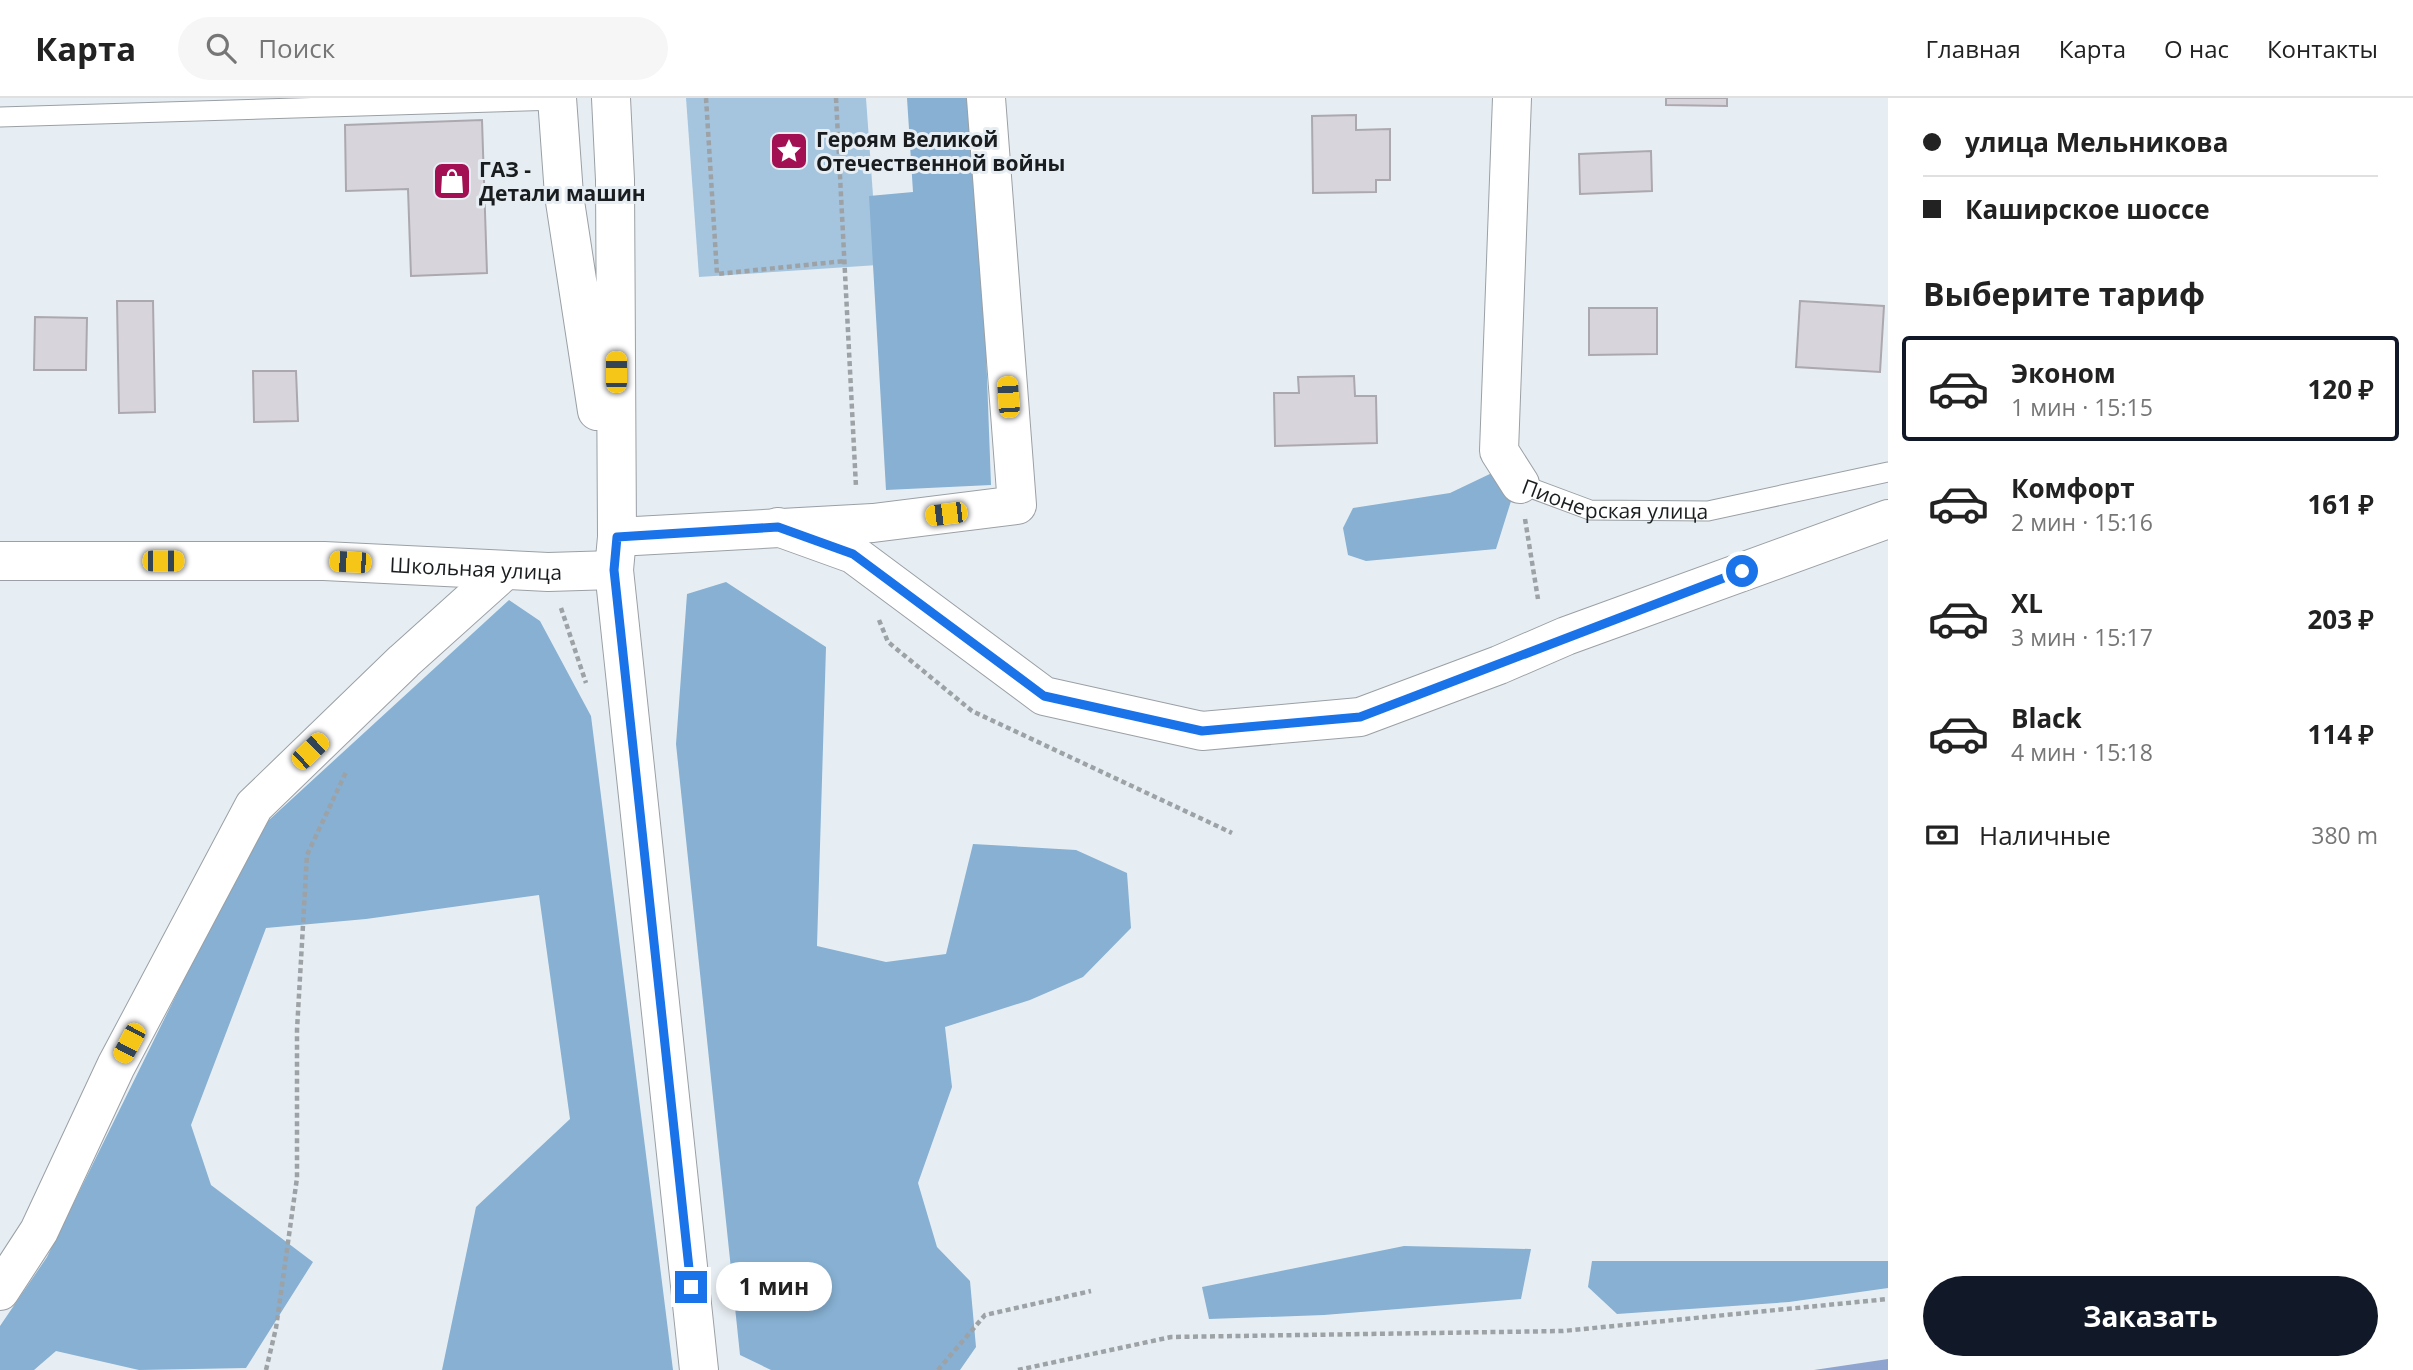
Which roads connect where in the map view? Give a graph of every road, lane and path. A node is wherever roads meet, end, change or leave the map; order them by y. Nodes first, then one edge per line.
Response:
1 (611, 98) edge
2 (706, 98) edge
3 (836, 98) edge
4 (986, 98) edge
5 (1512, 98) edge
6 (557, 99) edge
7 (0, 117) edge
8 (845, 261) junction
9 (1888, 472) edge
10 (1520, 484) junction
11 (857, 489) dead end
12 (1888, 519) edge
13 (778, 527) junction
14 (615, 554) junction
15 (0, 561) edge
16 (504, 571) junction
17 (1538, 599) dead end
18 (353, 758) dead end
19 (0, 1291) edge
20 (1090, 1291) dead end
21 (1888, 1299) edge
22 (266, 1370) edge
23 (699, 1370) edge
24 (938, 1370) edge
25 (1018, 1370) edge

1 - 14 street
2 - 8 path
3 - 8 path
4 - 13 street, Школьная улица
5 - 10 street, Пионерская улица
6 - 7 lane
6 - 14 street
8 - 11 path
9 - 10 lane, Пионерская улица
10 - 17 path
12 - 13 street
13 - 14 street, Школьная улица
14 - 16 street, Школьная улица
14 - 23 street
15 - 16 street, Школьная улица
16 - 19 street
18 - 22 path
20 - 24 path
21 - 25 path

